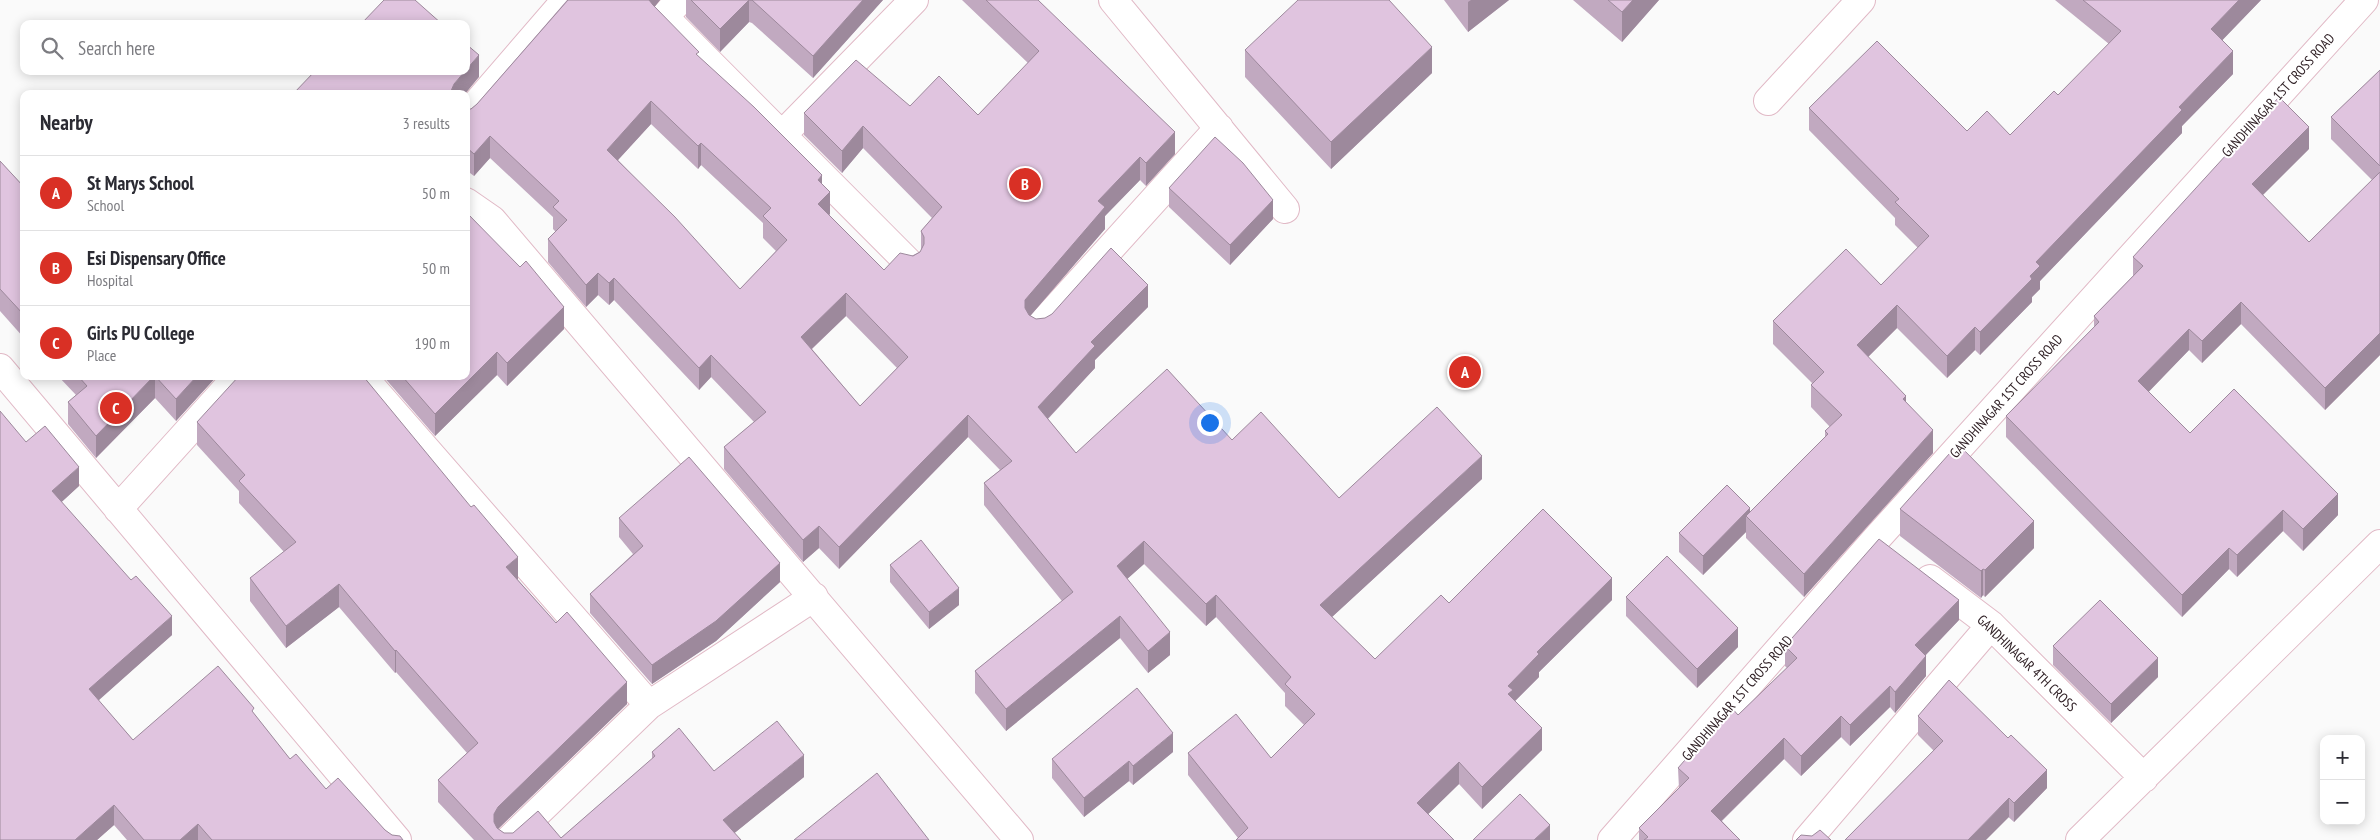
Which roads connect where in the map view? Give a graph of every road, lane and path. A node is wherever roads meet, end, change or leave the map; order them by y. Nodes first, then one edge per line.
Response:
1 (566, 0) edge
2 (680, 0) edge
3 (914, 0) edge
4 (1114, 0) edge
5 (1861, 0) edge
6 (2364, 0) edge
7 (1768, 102) dead end
8 (470, 111) edge
9 (1219, 128) junction
10 (782, 135) junction
11 (470, 205) edge
12 (1285, 209) dead end
13 (909, 263) edge
14 (1040, 326) edge
15 (0, 368) edge
16 (234, 380) edge
17 (365, 380) edge
18 (118, 509) junction
19 (1877, 538) junction
20 (2380, 544) edge
21 (814, 598) junction
22 (1991, 625) junction
23 (649, 705) junction
24 (2144, 778) junction
25 (397, 840) edge
26 (509, 840) edge
27 (1019, 840) edge
28 (1612, 840) edge
29 (1807, 840) edge
30 (2080, 840) edge

1 - 8 street
2 - 10 street
3 - 10 street
4 - 9 street
5 - 7 street
6 - 19 street, GANDHINAGAR 1ST CROSS ROAD
9 - 12 street
9 - 14 street
10 - 13 street
11 - 21 street
15 - 18 street
16 - 18 street
17 - 23 street
18 - 25 street
19 - 22 street, GANDHINAGAR 4TH CROSS
19 - 28 street, GANDHINAGAR 1ST CROSS ROAD
20 - 24 street
21 - 23 street
21 - 27 street
22 - 24 street, GANDHINAGAR 4TH CROSS
22 - 29 street
23 - 26 street
24 - 30 street

